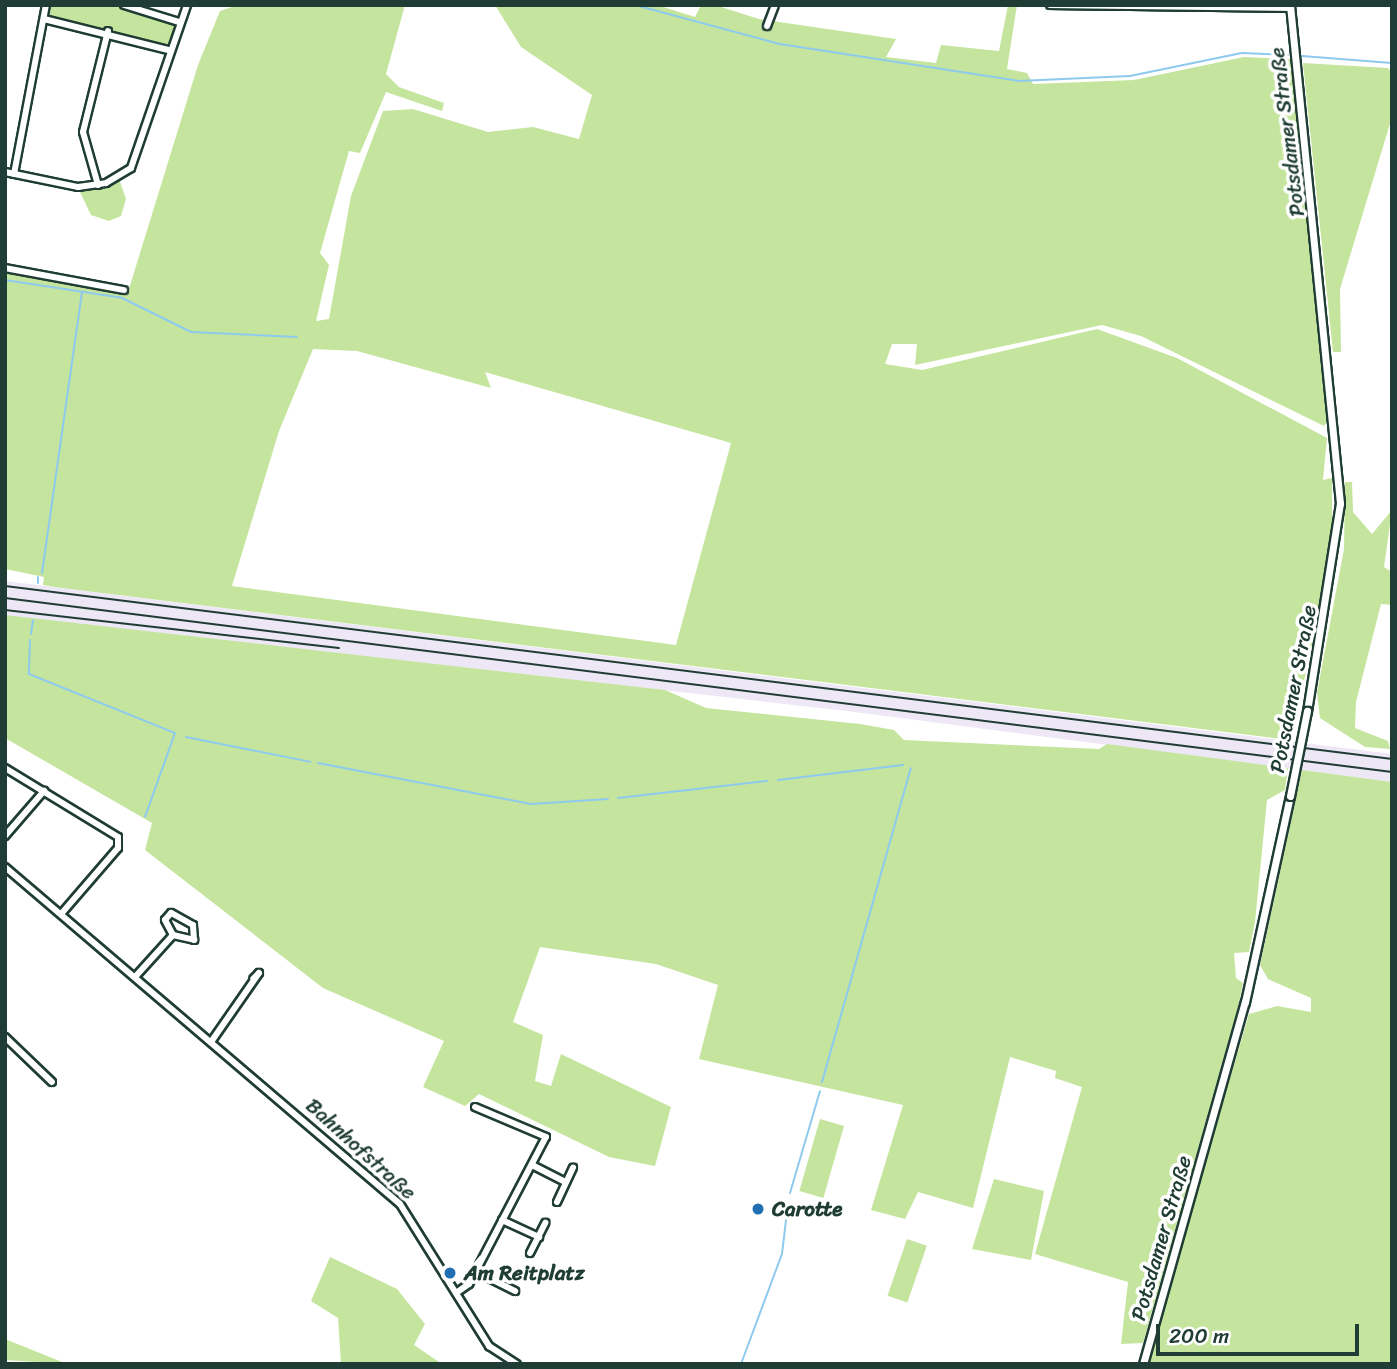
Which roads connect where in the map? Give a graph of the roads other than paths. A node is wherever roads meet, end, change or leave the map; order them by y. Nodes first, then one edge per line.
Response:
1 (46, 5) edge
2 (124, 5) edge
3 (187, 5) edge
4 (775, 5) edge
5 (1050, 5) edge
6 (1290, 7) edge
7 (44, 19) junction
8 (179, 22) junction
9 (767, 26) dead end
10 (108, 31) junction
11 (168, 50) junction
12 (5, 172) edge
13 (14, 174) junction
14 (98, 185) junction
15 (5, 268) edge
16 (124, 290) dead end
17 (5, 768) edge
18 (44, 791) junction
19 (5, 836) edge
20 (5, 867) edge
21 (61, 914) junction
22 (173, 935) junction
23 (135, 977) junction
24 (253, 979) dead end
25 (5, 1037) edge
26 (211, 1042) junction
27 (52, 1082) dead end
28 (475, 1107) dead end
29 (532, 1165) junction
30 (573, 1168) dead end
31 (566, 1182) junction
32 (557, 1202) dead end
33 (502, 1220) junction
34 (545, 1223) dead end
35 (538, 1237) junction
36 (530, 1252) dead end
37 (475, 1272) junction
38 (515, 1291) dead end
39 (456, 1293) junction
40 (517, 1364) edge
41 (1143, 1364) edge

1 - 7 street
2 - 8 street
3 - 8 street
4 - 9 street
5 - 6 street
6 - 41 street, Potsdamer Straße, bridge
7 - 10 street
7 - 13 street
8 - 11 street
10 - 11 street
10 - 14 street
11 - 14 street
12 - 13 street
13 - 14 street
15 - 16 street
17 - 18 street
18 - 19 street
18 - 21 street
20 - 21 street, Bahnhofstraße
21 - 23 street, Bahnhofstraße
22 - 22 street
22 - 23 street
23 - 26 street, Bahnhofstraße
24 - 26 street
25 - 27 street
26 - 39 street, Bahnhofstraße
28 - 29 street
29 - 31 street
29 - 33 street
30 - 31 street
31 - 32 street
33 - 35 street
33 - 37 street
34 - 35 street
35 - 36 street
37 - 38 street
37 - 39 street
39 - 40 street, Bahnhofstraße

